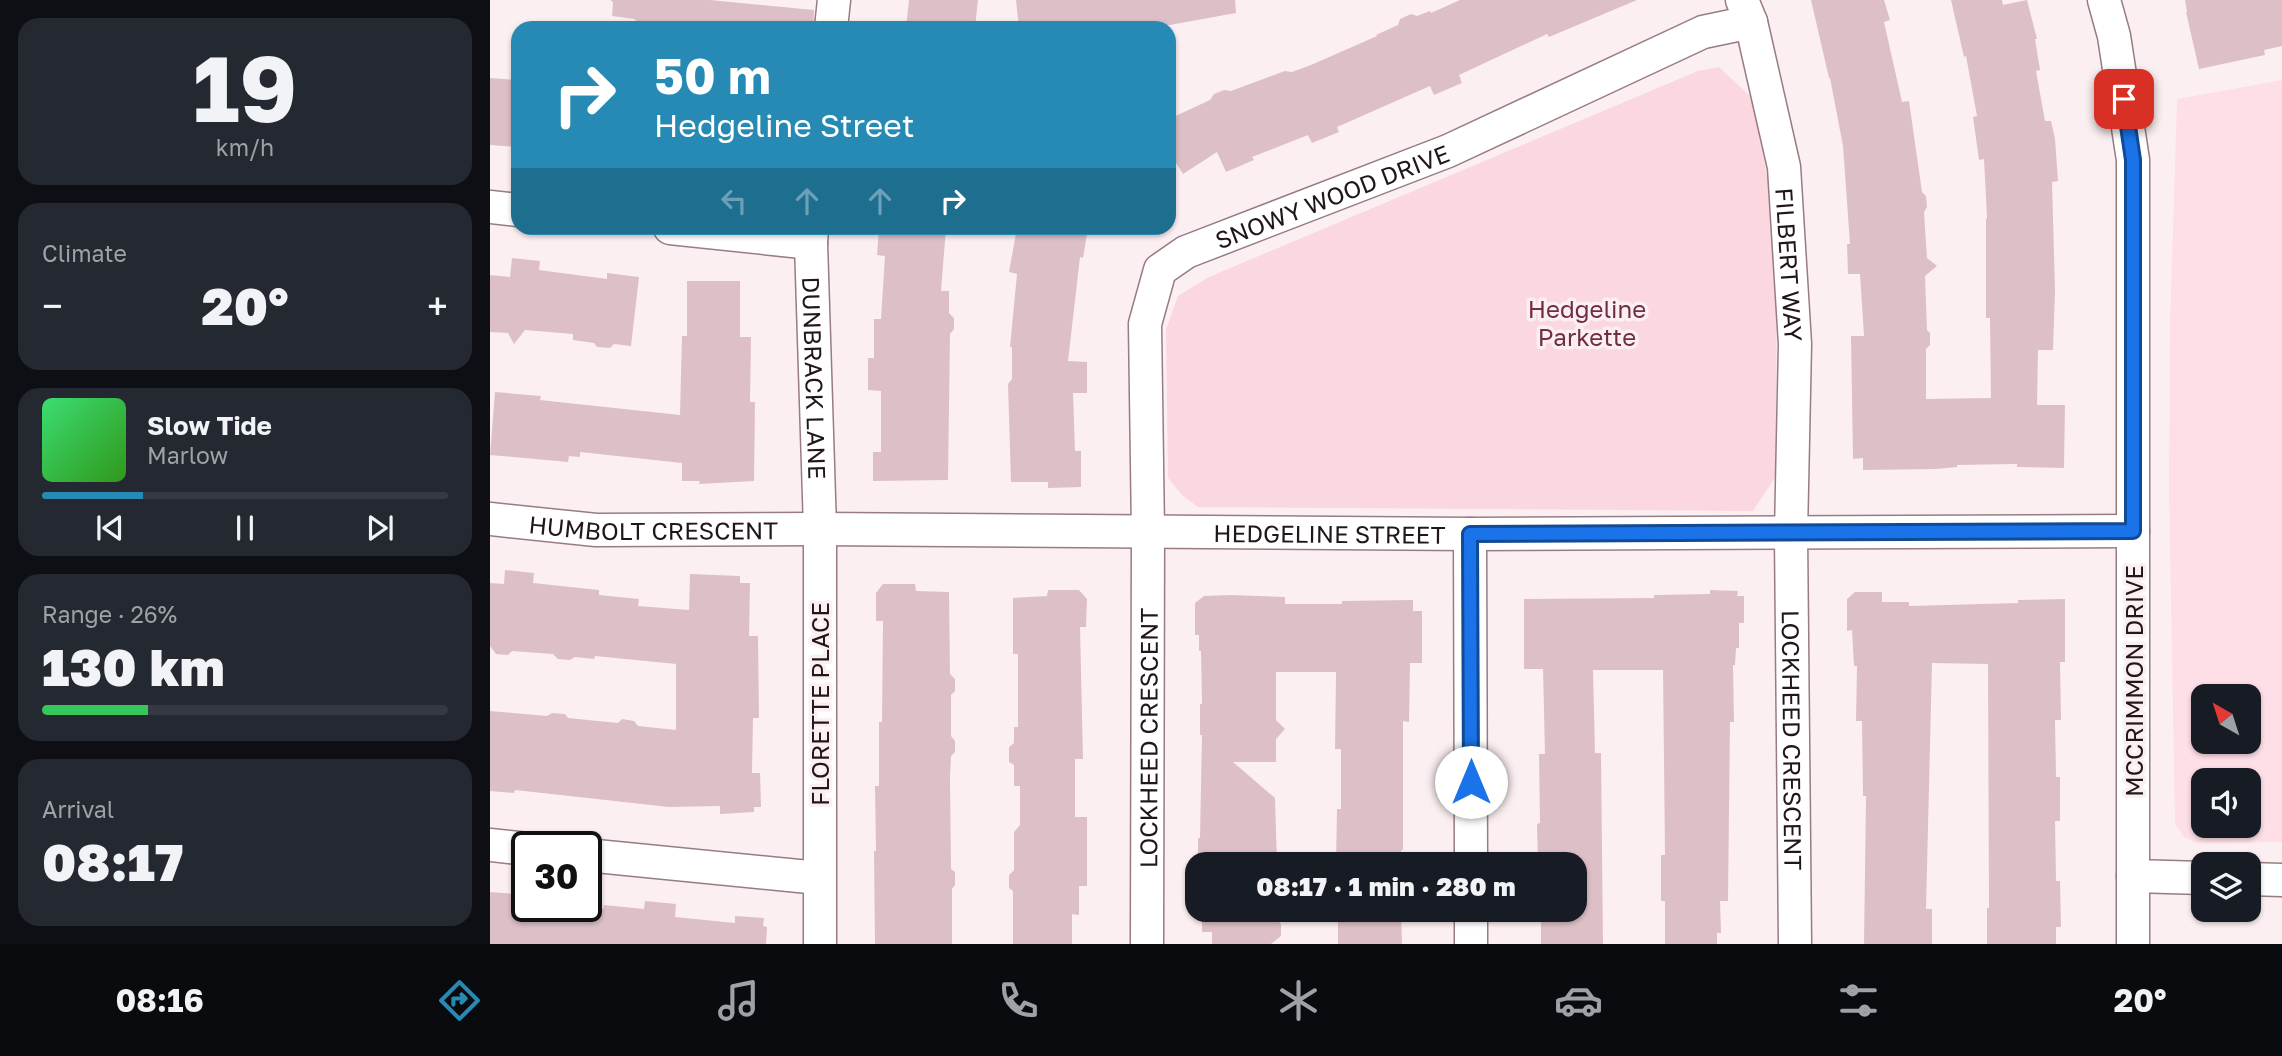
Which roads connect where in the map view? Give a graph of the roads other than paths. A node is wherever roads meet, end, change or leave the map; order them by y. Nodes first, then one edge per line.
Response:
1 (834, 0) edge
2 (2104, 0) edge
3 (1746, 11) edge
4 (832, 21) edge
5 (490, 207) edge
6 (511, 209) edge
7 (811, 235) edge
8 (490, 519) edge
9 (820, 529) junction
10 (2133, 531) junction
11 (1148, 532) junction
12 (1470, 534) junction
13 (1791, 534) junction
14 (490, 845) edge
15 (511, 847) edge
16 (1471, 852) edge
17 (602, 857) edge
18 (2133, 876) junction
19 (819, 878) junction
20 (2191, 878) edge
21 (2261, 879) edge
22 (2282, 880) edge
23 (1471, 922) edge
24 (820, 944) edge
25 (1147, 944) edge
26 (1471, 944) edge
27 (1795, 944) edge
28 (2133, 944) edge

1 - 4 street
2 - 10 street, MCCRIMMON DRIVE
3 - 11 street, SNOWY WOOD DRIVE
3 - 13 street, FILBERT WAY
5 - 6 street
7 - 9 street, DUNBRACK LANE
8 - 9 street, HUMBOLT CRESCENT
9 - 11 street, HEDGELINE STREET
9 - 19 street, FLORETTE PLACE
10 - 13 street, HEDGELINE STREET
10 - 18 street, MCCRIMMON DRIVE
11 - 12 street, HEDGELINE STREET
11 - 25 street, LOCKHEED CRESCENT
12 - 13 street, HEDGELINE STREET
12 - 16 street
13 - 27 street, LOCKHEED CRESCENT
14 - 15 street
17 - 19 street
18 - 20 street
18 - 28 street, MCCRIMMON DRIVE
19 - 24 street, FLORETTE PLACE
21 - 22 street
23 - 26 street

